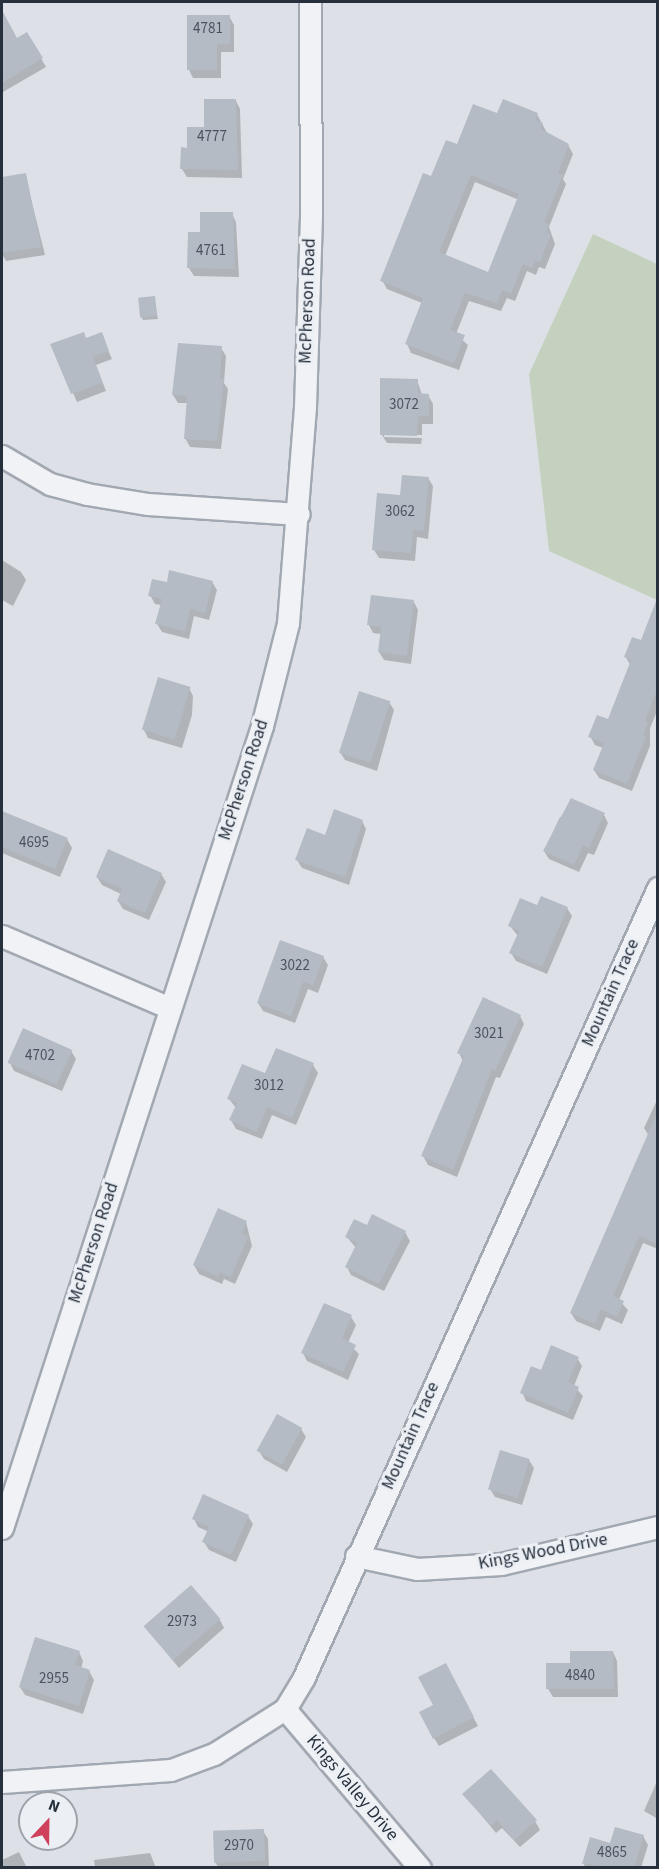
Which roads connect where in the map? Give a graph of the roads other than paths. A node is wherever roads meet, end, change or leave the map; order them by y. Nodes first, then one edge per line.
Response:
1 (310, 2) edge
2 (2, 456) edge
3 (299, 514) junction
4 (657, 892) edge
5 (2, 936) edge
6 (170, 1008) junction
7 (657, 1527) edge
8 (2, 1528) edge
9 (356, 1556) junction
10 (285, 1709) junction
11 (2, 1782) edge
12 (420, 1868) edge

1 - 3 street, McPherson Road
2 - 3 street
3 - 6 street, McPherson Road
4 - 9 street, Mountain Trace
5 - 6 street
6 - 8 street, McPherson Road
7 - 9 street, Kings Wood Drive
9 - 10 street, Mountain Trace
10 - 11 street, Mountain Trace
10 - 12 street, Kings Valley Drive

